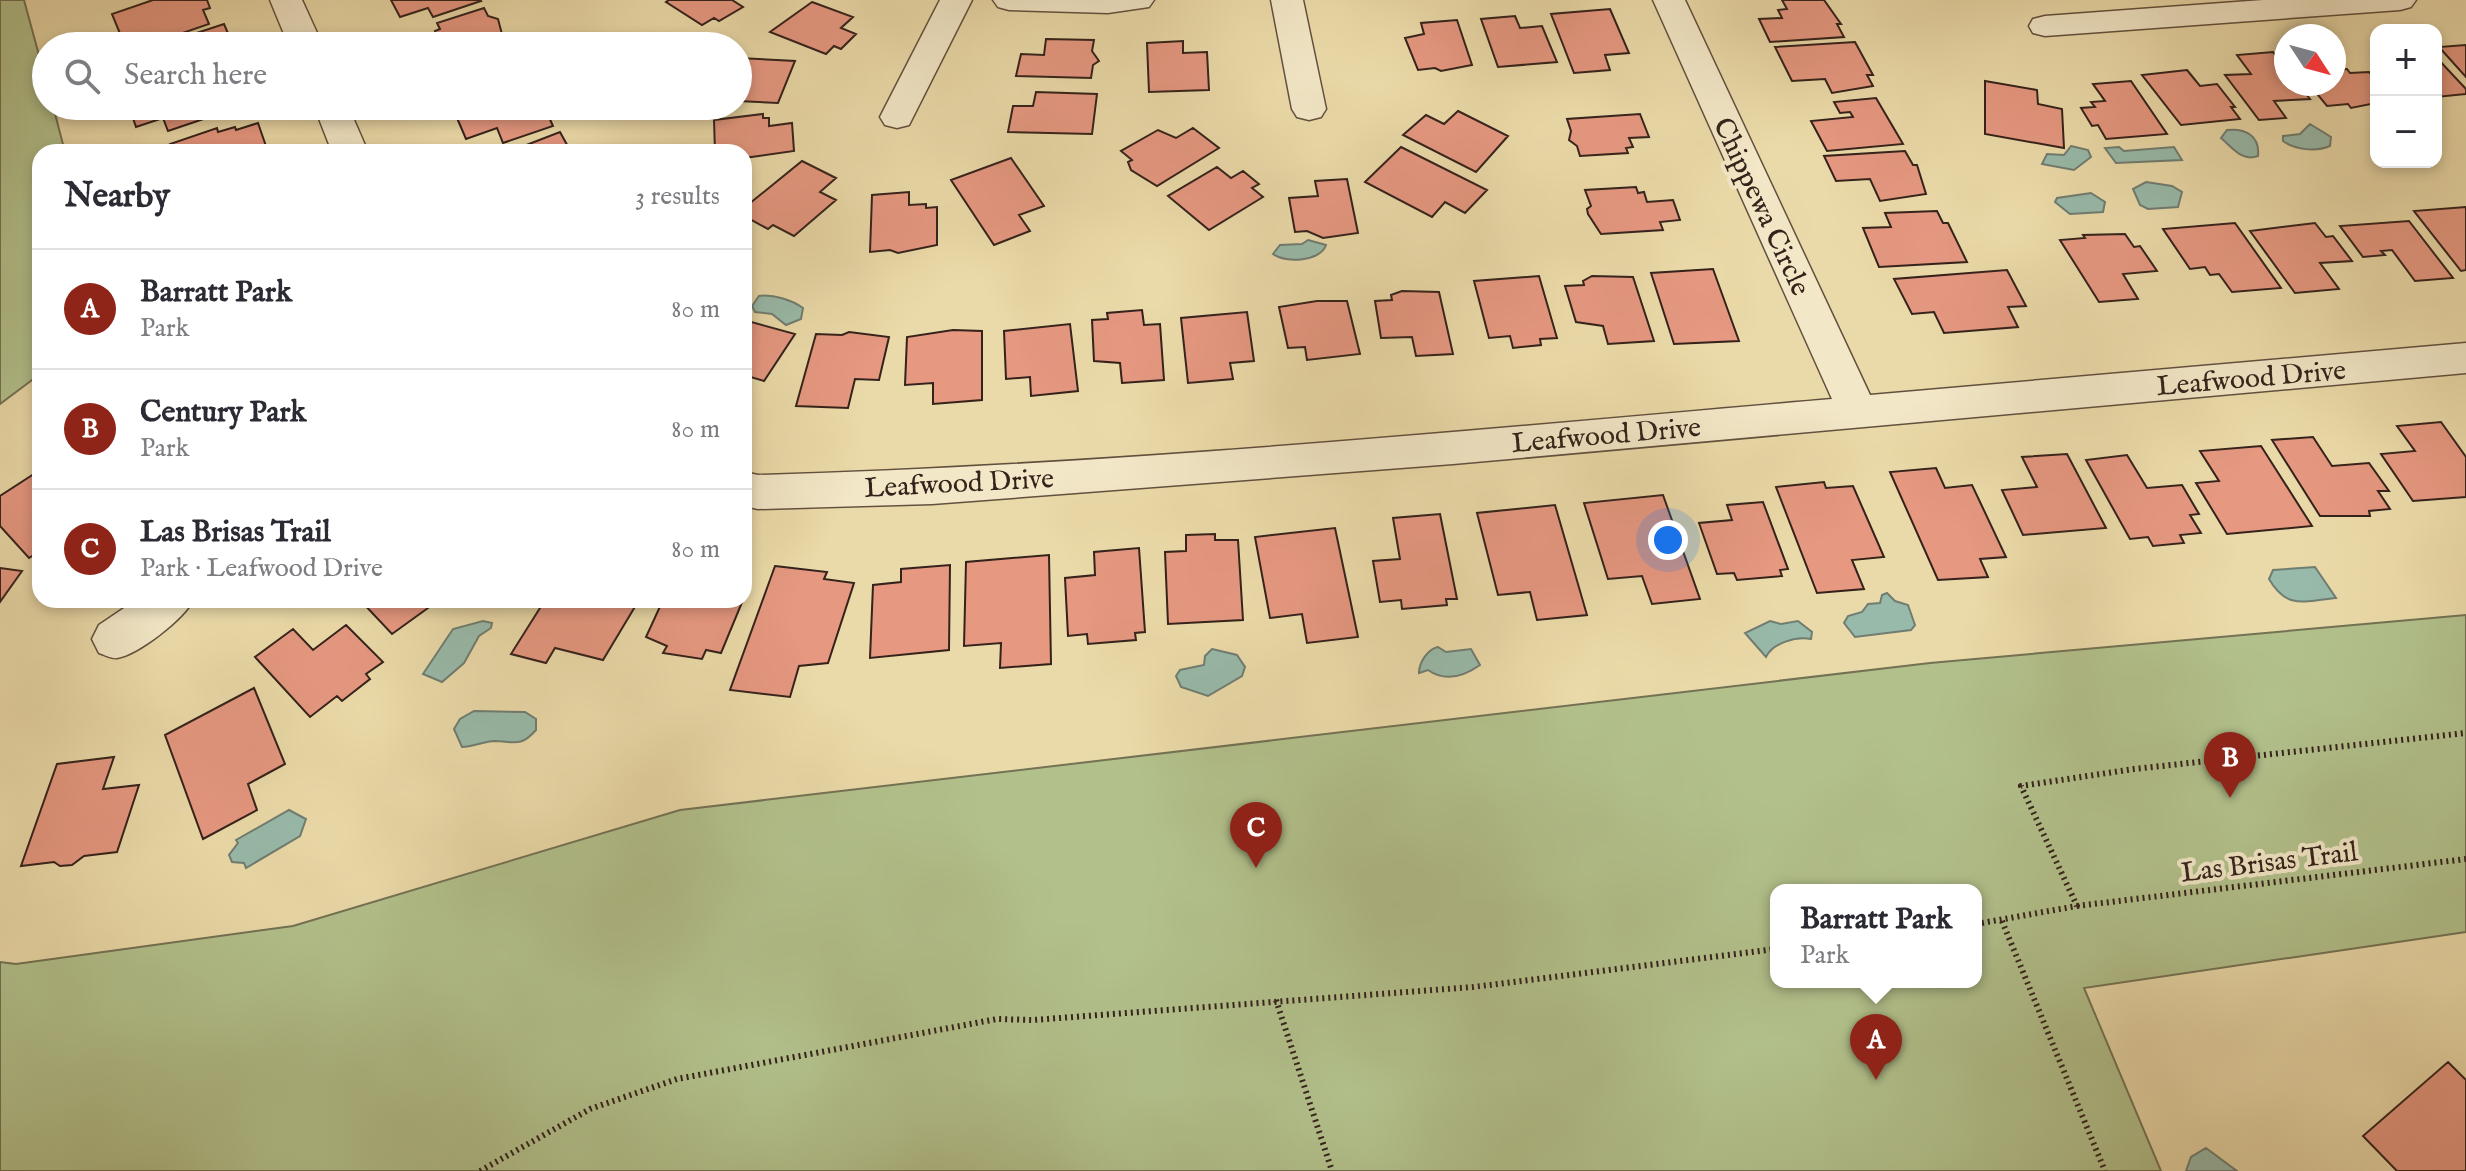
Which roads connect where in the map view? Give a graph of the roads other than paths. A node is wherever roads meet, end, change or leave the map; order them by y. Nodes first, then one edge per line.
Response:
1 (286, 0) edge
2 (956, 0) edge
3 (1009, 0) edge
4 (1138, 0) edge
5 (1287, 0) edge
6 (1669, 0) edge
7 (2400, 0) edge
8 (2045, 26) dead end
9 (300, 32) edge
10 (1309, 109) dead end
11 (897, 117) dead end
12 (337, 120) edge
13 (347, 144) edge
14 (2466, 358) edge
15 (1858, 412) junction
16 (752, 491) edge
17 (160, 608) edge
18 (115, 639) dead end

1 - 9 street
2 - 11 street
3 - 4 street
5 - 10 street
6 - 15 street, Chippewa Circle
7 - 8 street
12 - 13 street
14 - 15 street, Leafwood Drive
15 - 16 street, Leafwood Drive
17 - 18 street

